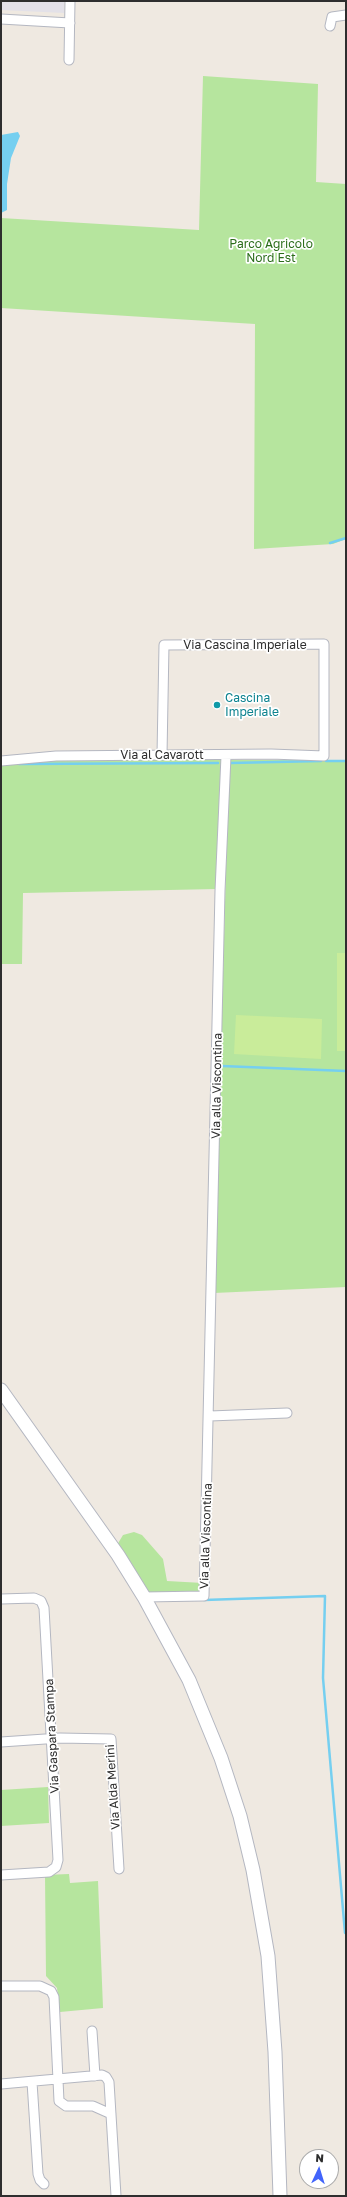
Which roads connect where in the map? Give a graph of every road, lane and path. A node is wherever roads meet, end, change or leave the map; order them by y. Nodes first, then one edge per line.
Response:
1 (70, 1) edge
2 (346, 15) edge
3 (1, 19) edge
4 (70, 23) junction
5 (330, 26) dead end
6 (69, 60) dead end
7 (162, 755) junction
8 (226, 756) junction
9 (324, 756) joint
10 (1, 761) edge
11 (1, 1390) edge
12 (286, 1413) dead end
13 (210, 1416) junction
14 (144, 1597) junction
15 (1, 1599) edge
16 (52, 1738) junction
17 (1, 1742) edge
18 (119, 1869) dead end
19 (1, 1875) edge
20 (1, 1986) edge
21 (1, 1992) edge
22 (54, 2016) junction
23 (92, 2032) dead end
24 (95, 2076) junction
25 (57, 2080) junction
26 (32, 2082) junction
27 (1, 2084) edge
28 (111, 2114) junction
29 (44, 2184) dead end
30 (116, 2196) edge
31 (280, 2196) edge

1 - 4 street
2 - 5 street
3 - 4 street
4 - 6 street
7 - 8 street, Via al Cavarott
7 - 9 street, Via Cascina Imperiale
7 - 10 street, Via al Cavarott
8 - 9 street, Via al Cavarott
8 - 13 street, Via alla Viscontina
11 - 14 main road
12 - 13 street
13 - 14 street, Via alla Viscontina
14 - 31 main road
15 - 16 street, Via Gaspara Stampa
16 - 17 street
16 - 18 street, Via Alda Merini
16 - 19 street, Via Gaspara Stampa
20 - 22 street
21 - 22 street
22 - 25 street
23 - 24 street
24 - 25 street
24 - 28 street
25 - 26 street
25 - 28 street
26 - 27 street
26 - 29 street
28 - 30 street

